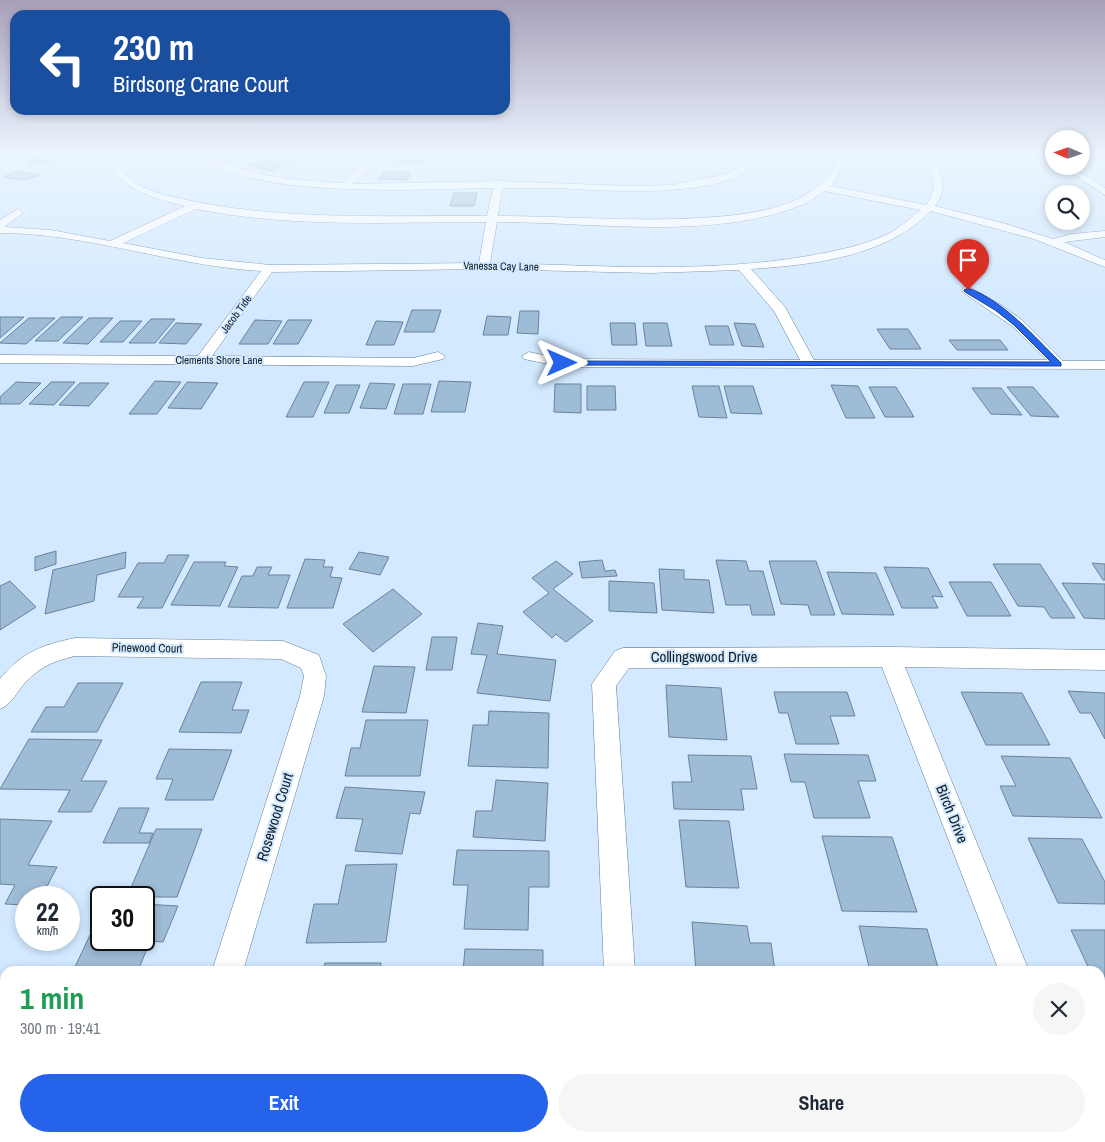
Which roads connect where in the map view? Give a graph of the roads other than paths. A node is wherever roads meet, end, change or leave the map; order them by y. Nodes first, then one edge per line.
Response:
1 (193, 207) edge
2 (206, 207) edge
3 (494, 207) edge
4 (782, 207) edge
5 (924, 207) edge
6 (928, 208) junction
7 (18, 212) dead end
8 (492, 219) junction
9 (0, 225) edge
10 (0, 230) edge
11 (1105, 234) edge
12 (1053, 242) junction
13 (112, 244) junction
14 (1105, 264) edge
15 (484, 266) junction
16 (269, 268) junction
17 (743, 268) junction
18 (968, 290) dead end
19 (438, 356) dead end
20 (529, 356) dead end
21 (0, 359) edge
22 (202, 360) junction
23 (809, 364) junction
24 (1058, 364) junction
25 (1105, 365) edge
26 (890, 657) junction
27 (1105, 660) edge
28 (310, 662) joint
29 (0, 698) edge
30 (230, 966) edge
31 (619, 966) edge
32 (1012, 966) edge

1 - 13 street
2 - 8 street
3 - 8 street
4 - 8 street
5 - 6 street
6 - 12 street
6 - 17 street, Vanessa Cay Lane
7 - 9 street
8 - 15 street
10 - 13 street, Vanessa Cay Lane
11 - 12 street
12 - 14 street
13 - 16 street, Vanessa Cay Lane
15 - 16 street, Vanessa Cay Lane
15 - 17 street, Vanessa Cay Lane
16 - 22 street, Jacob Tide
17 - 23 street
18 - 24 street
19 - 22 street, Clements Shore Lane
20 - 23 street
21 - 22 street, Clements Shore Lane
23 - 24 street
24 - 25 street
26 - 27 street, Collingswood Drive
26 - 31 street, Collingswood Drive
26 - 32 street, Birch Drive
28 - 29 street, Pinewood Court
28 - 30 street, Rosewood Court

